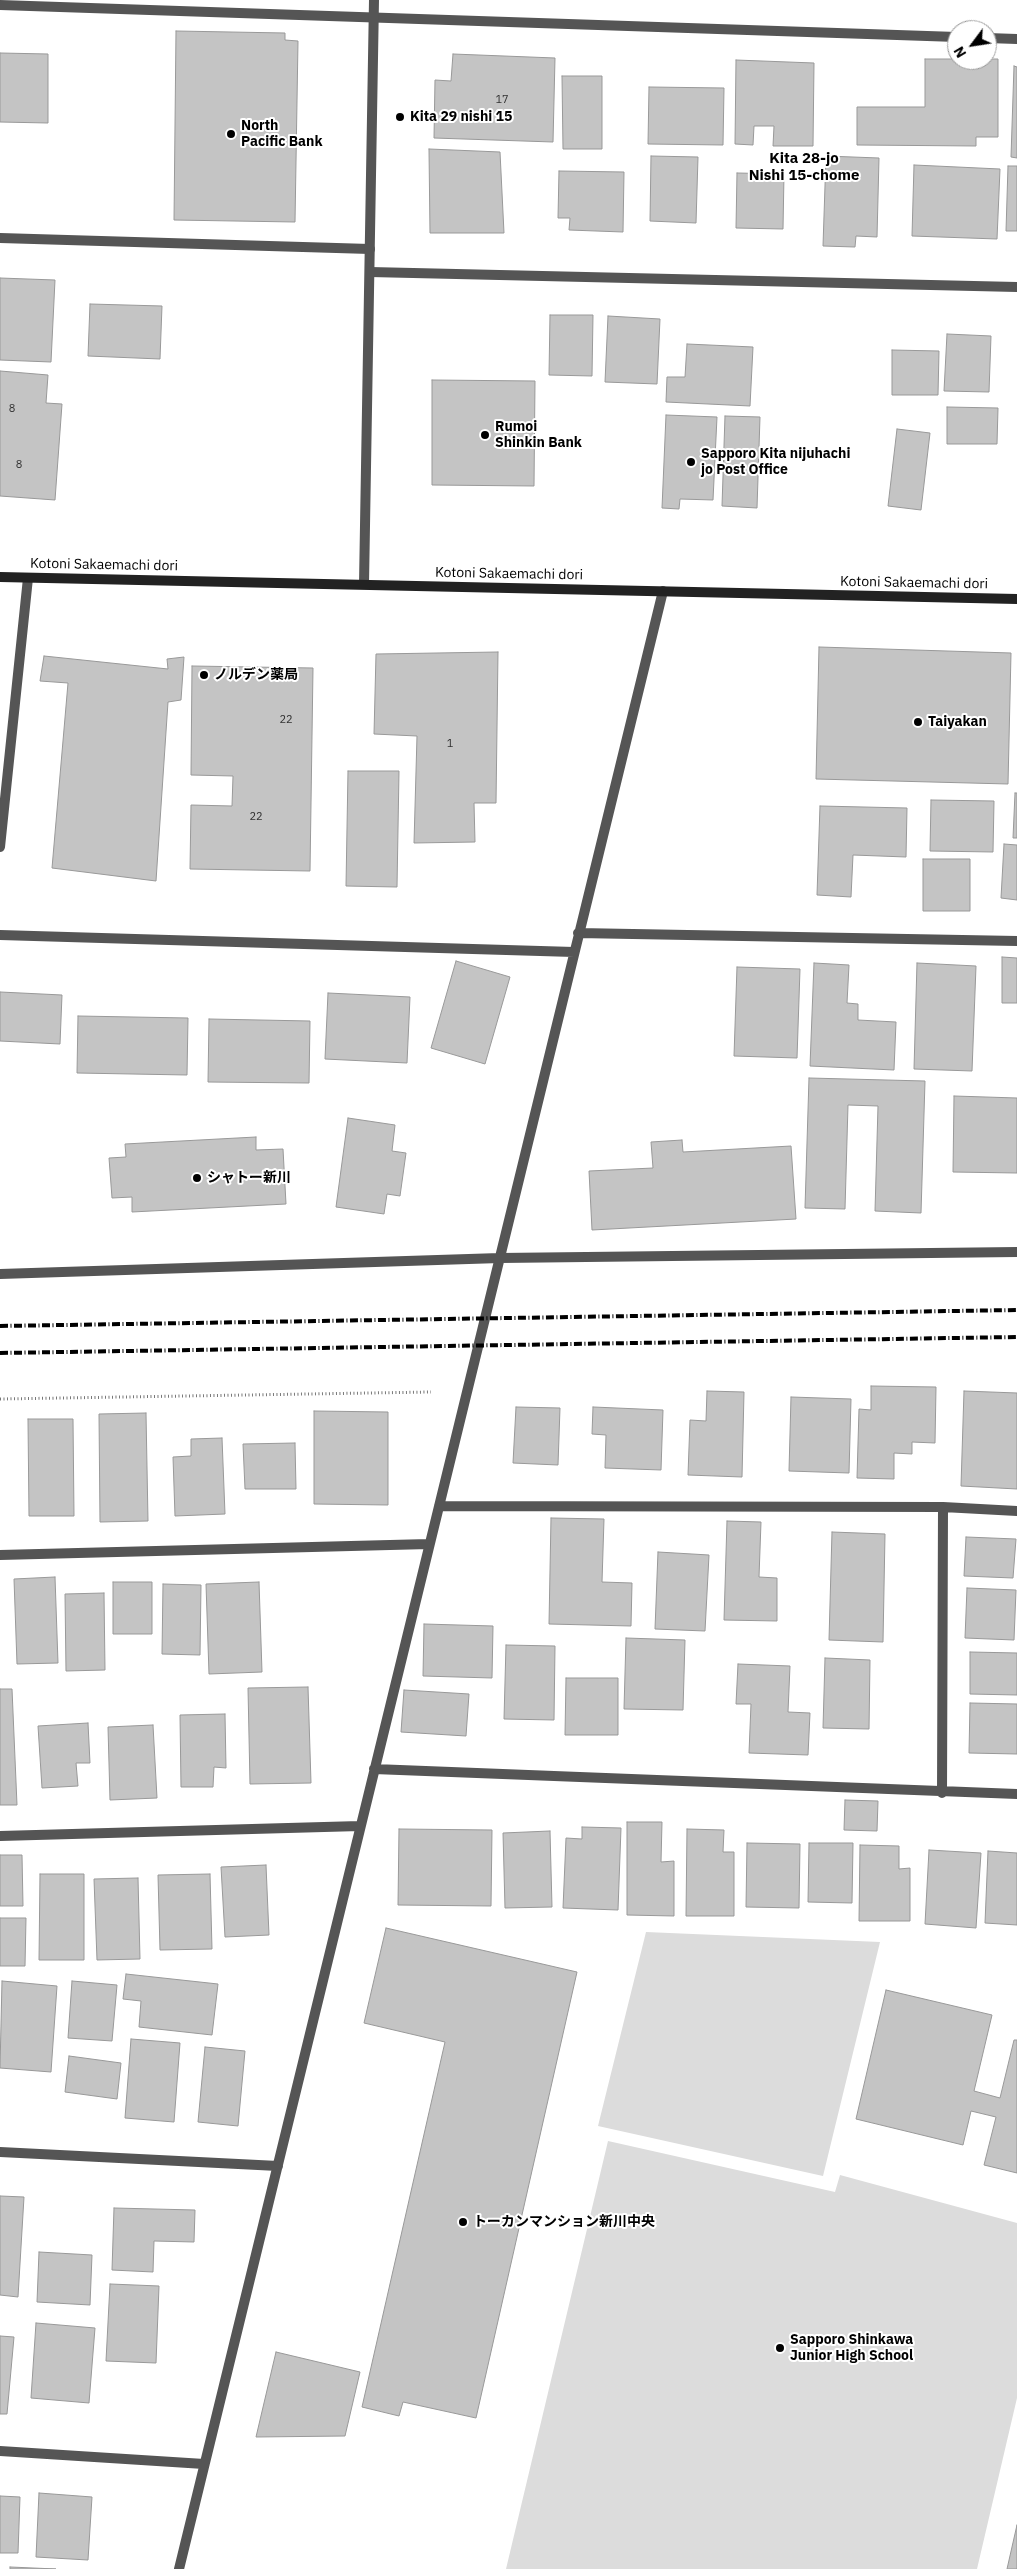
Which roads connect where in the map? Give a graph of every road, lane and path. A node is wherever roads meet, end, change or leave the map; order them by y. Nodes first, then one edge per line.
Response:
1 (374, 0) edge
2 (0, 5) edge
3 (374, 19) junction
4 (947, 37) edge
5 (997, 38) edge
6 (1017, 39) edge
7 (0, 238) edge
8 (370, 249) junction
9 (370, 272) junction
10 (1017, 287) edge
11 (0, 577) edge
12 (28, 578) junction
13 (364, 584) junction
14 (663, 591) junction
15 (1017, 599) edge
16 (0, 847) edge
17 (578, 934) junction
18 (0, 935) edge
19 (1017, 941) edge
20 (574, 952) junction
21 (1017, 1252) edge
22 (500, 1258) junction
23 (0, 1274) edge
24 (431, 1392) dead end
25 (0, 1399) edge
26 (439, 1506) junction
27 (943, 1507) junction
28 (1017, 1511) edge
29 (429, 1544) junction
30 (0, 1555) edge
31 (374, 1769) junction
32 (942, 1793) junction
33 (1017, 1794) edge
34 (360, 1826) junction
35 (0, 1836) edge
36 (0, 2152) edge
37 (278, 2166) junction
38 (0, 2451) edge
39 (204, 2464) junction
40 (178, 2569) edge

1 - 3 street
2 - 3 street
3 - 4 street
3 - 8 street
5 - 6 street
7 - 8 street
8 - 9 street
9 - 10 street
9 - 13 street
11 - 12 main road, Kotoni Sakaemachi dori
12 - 13 main road, Kotoni Sakaemachi dori
12 - 16 street
13 - 14 main road, Kotoni Sakaemachi dori
14 - 15 main road, Kotoni Sakaemachi dori
14 - 17 street
17 - 19 street
17 - 20 street
18 - 20 street
20 - 22 street
21 - 22 street
22 - 23 street
22 - 26 street
24 - 25 path
26 - 27 street
26 - 29 street
27 - 28 street
27 - 32 street
29 - 30 street
29 - 31 street
31 - 32 street
31 - 34 street
32 - 33 street
34 - 35 street
34 - 37 street
36 - 37 street
37 - 39 street
38 - 39 street
39 - 40 street

